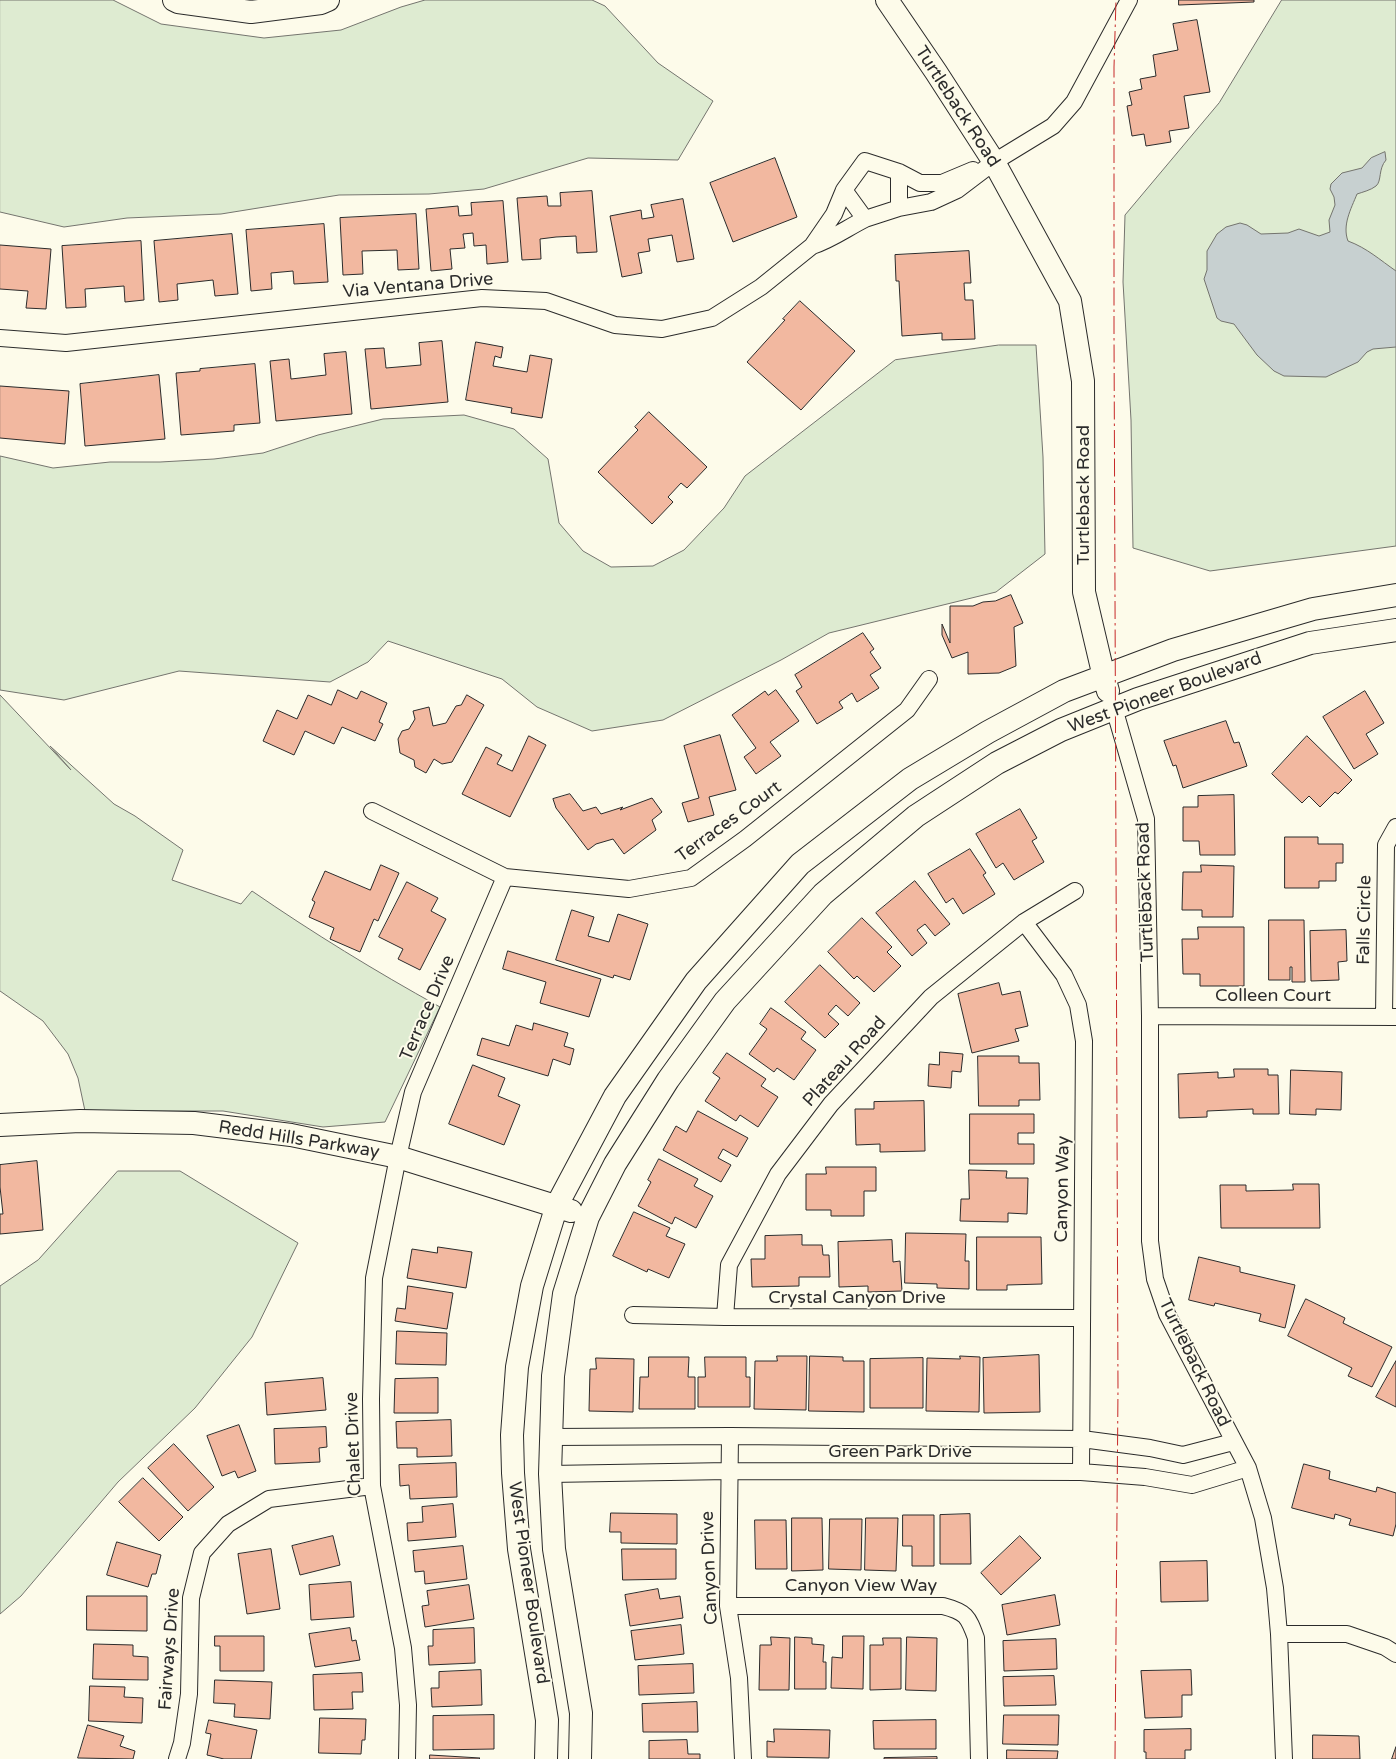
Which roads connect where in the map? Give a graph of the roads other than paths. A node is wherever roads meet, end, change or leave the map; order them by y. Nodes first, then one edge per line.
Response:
1 (174, 0) edge
2 (328, 0) edge
3 (887, 0) edge
4 (1129, 0) edge
5 (994, 162) junction
6 (899, 172) junction
7 (844, 190) junction
8 (899, 208) junction
9 (865, 219) junction
10 (812, 246) junction
11 (0, 338) edge
12 (1396, 595) edge
13 (1396, 630) edge
14 (1104, 677) junction
15 (929, 679) dead end
16 (1114, 708) junction
17 (372, 811) dead end
18 (1396, 827) edge
19 (505, 878) junction
20 (1075, 892) dead end
21 (1024, 922) junction
22 (1150, 1016) junction
23 (1390, 1017) edge
24 (0, 1125) edge
25 (398, 1157) junction
26 (557, 1205) junction
27 (588, 1217) junction
28 (633, 1314) dead end
29 (725, 1317) junction
30 (1081, 1318) junction
31 (730, 1436) junction
32 (551, 1437) junction
33 (1082, 1439) junction
34 (1233, 1442) junction
35 (1248, 1468) junction
36 (729, 1471) junction
37 (1081, 1472) junction
38 (550, 1474) junction
39 (372, 1486) junction
40 (728, 1606) junction
41 (1280, 1634) junction
42 (1396, 1654) edge
43 (177, 1759) edge
44 (407, 1759) edge
45 (546, 1759) edge
46 (580, 1759) edge
47 (743, 1759) edge
48 (979, 1759) edge
49 (1284, 1759) edge

1 - 2 main road
3 - 5 main road, Turtleback Road
4 - 5 street
5 - 6 street
5 - 8 street
5 - 14 main road, Turtleback Road
6 - 7 street
6 - 8 street
7 - 9 street
7 - 10 street, Via Ventana Drive
8 - 9 street
9 - 10 street, Via Ventana Drive
10 - 11 street, Via Ventana Drive
12 - 14 main road, West Pioneer Boulevard
13 - 16 main road, West Pioneer Boulevard
14 - 16 main road, Turtleback Road
14 - 26 main road, West Pioneer Boulevard
15 - 19 street, Terraces Court
16 - 22 street, Turtleback Road
16 - 27 main road, West Pioneer Boulevard
17 - 19 street, Terraces Court
18 - 23 street, Falls Circle
19 - 25 street, Terrace Drive
20 - 21 street, Plateau Road
21 - 29 street, Plateau Road
21 - 30 street, Canyon Way
22 - 23 street, Colleen Court
22 - 34 street, Turtleback Road
24 - 25 main road, Redd Hills Parkway
25 - 26 main road, Redd Hills Parkway
25 - 39 street, Chalet Drive
26 - 27 main road, Redd Hills Parkway
26 - 45 main road, West Pioneer Boulevard
27 - 32 main road, West Pioneer Boulevard
28 - 29 street, Crystal Canyon Drive
29 - 30 street, Crystal Canyon Drive
30 - 33 street, Canyon Way
31 - 32 street, Green Park Drive
31 - 33 street, Green Park Drive
31 - 36 street, Canyon Drive
32 - 38 main road, West Pioneer Boulevard
33 - 34 street, Green Park Drive
33 - 37 street, Canyon Way
34 - 35 street, Turtleback Road
35 - 37 street, Green Park Drive
35 - 41 street, Turtleback Road
36 - 37 street, Green Park Drive
36 - 38 street, Green Park Drive
36 - 40 street, Canyon Drive
38 - 46 main road, West Pioneer Boulevard
39 - 43 street, Fairways Drive
39 - 44 street, Chalet Drive
40 - 47 street, Canyon Drive
40 - 48 street, Canyon View Way
41 - 42 street
41 - 49 street, Turtleback Road

